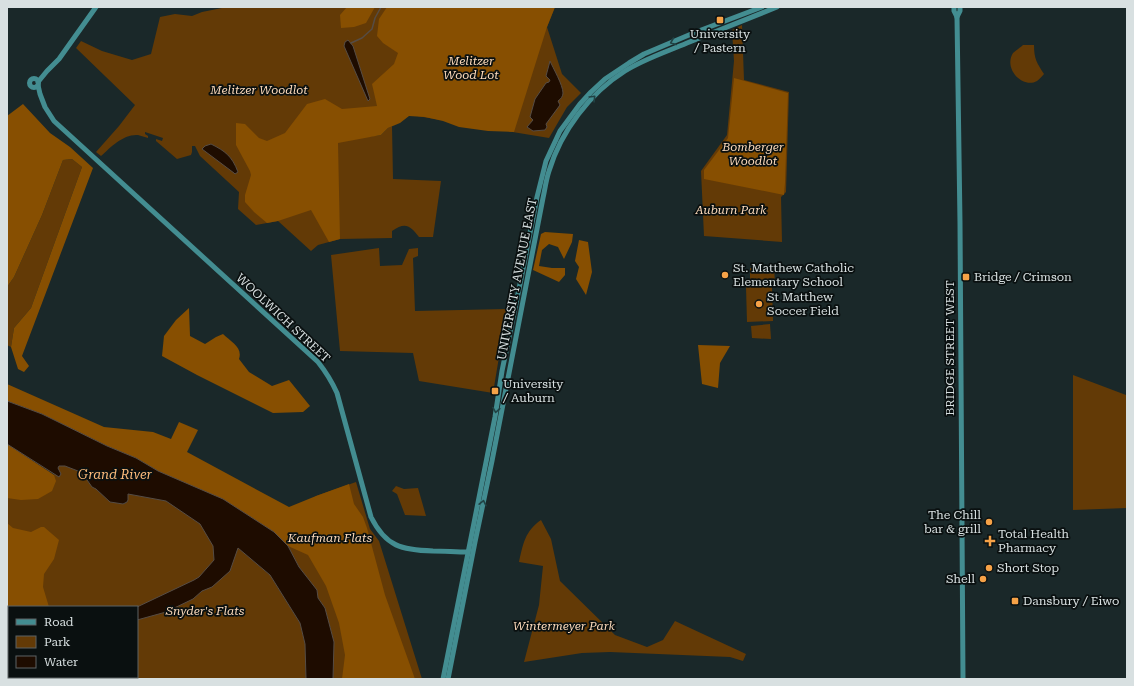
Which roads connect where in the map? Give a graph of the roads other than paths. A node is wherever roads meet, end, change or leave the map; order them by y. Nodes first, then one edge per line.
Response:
1 (96, 7) edge
2 (762, 7) edge
3 (778, 7) edge
4 (954, 7) edge
5 (960, 7) edge
6 (957, 17) junction
7 (468, 552) junction
8 (443, 679) edge
9 (448, 679) edge
10 (963, 679) edge

1 - 7 main road, WOOLWICH STREET
2 -> 7 main road, UNIVERSITY AVENUE EAST
9 -> 3 main road, UNIVERSITY AVENUE EAST
4 - 6 main road, BRIDGE STREET WEST
5 - 6 main road, BRIDGE STREET WEST
6 - 10 main road, BRIDGE STREET WEST
7 - 8 main road, UNIVERSITY AVENUE EAST

